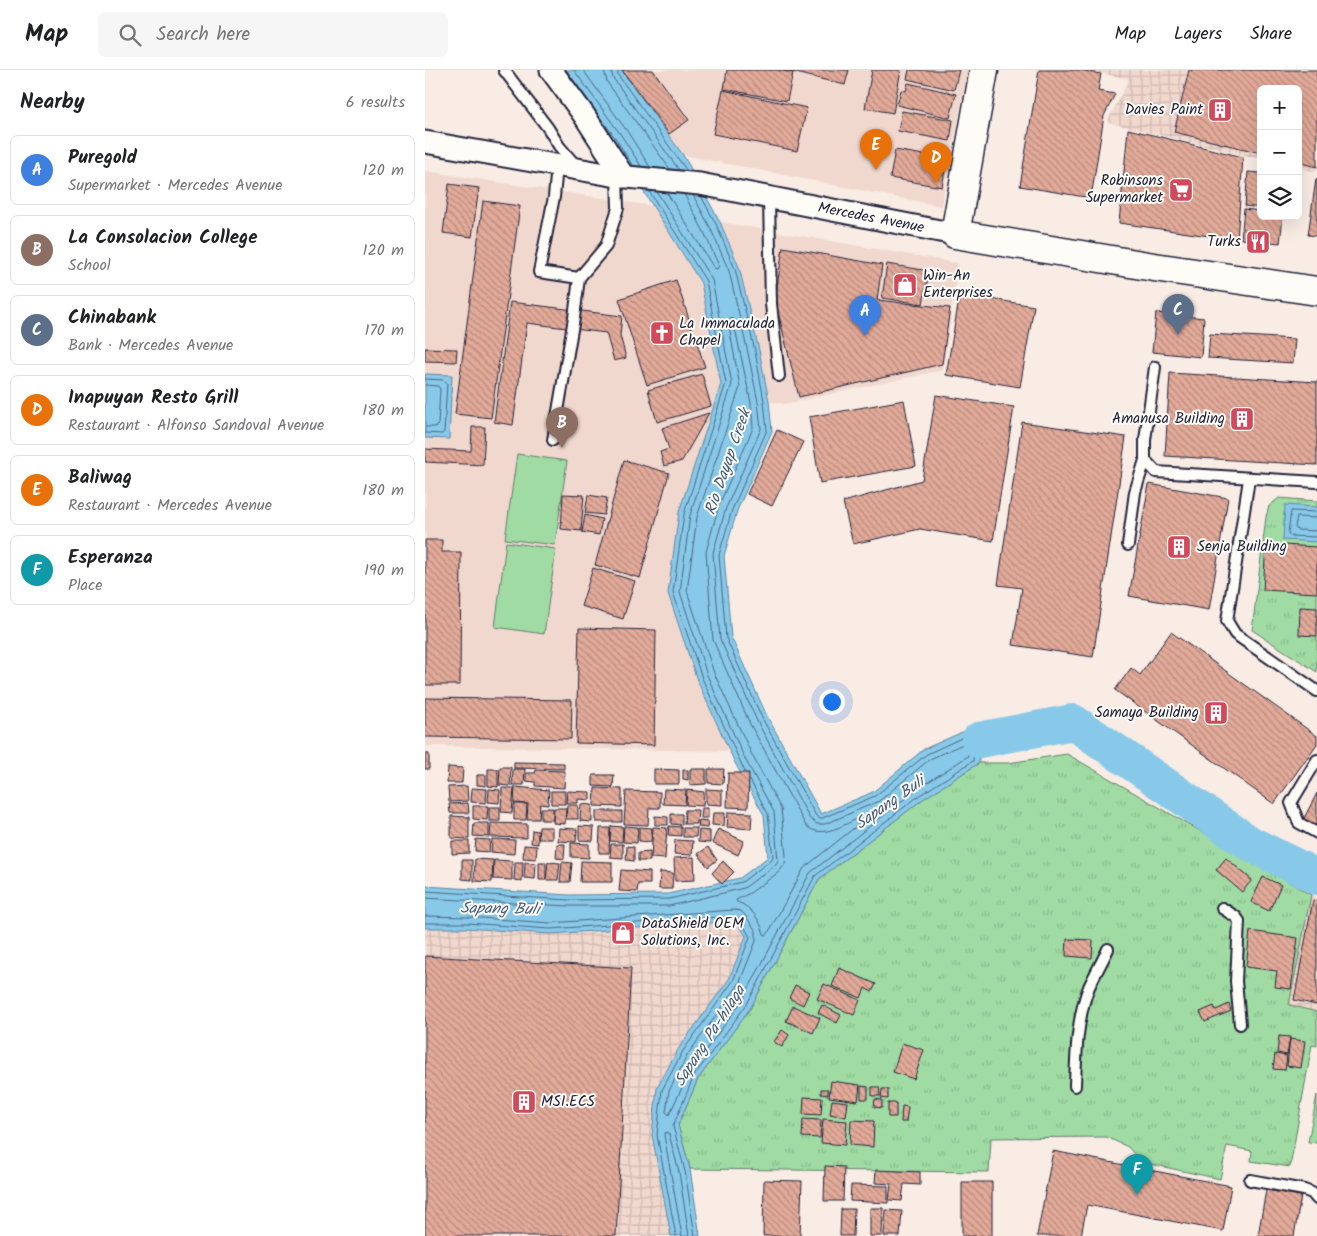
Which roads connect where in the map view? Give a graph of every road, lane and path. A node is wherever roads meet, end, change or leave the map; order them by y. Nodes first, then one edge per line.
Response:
1 (504, 70) edge
2 (551, 70) edge
3 (984, 70) edge
4 (425, 142) edge
5 (557, 166) junction
6 (579, 170) junction
7 (623, 177) junction
8 (769, 198) junction
9 (955, 234) junction
10 (579, 278) junction
11 (1317, 291) edge
12 (1155, 368) dead end
13 (779, 376) dead end
14 (553, 440) dead end
15 (1145, 460) junction
16 (1249, 479) junction
17 (1317, 482) edge
18 (1127, 545) dead end
19 (1317, 691) edge
20 (1317, 760) edge
21 (1313, 774) edge
22 (1317, 833) edge
23 (1222, 908) dead end
24 (1108, 949) dead end
25 (1239, 1024) dead end
26 (1075, 1086) dead end
27 (1250, 1180) dead end
28 (1317, 1199) edge

1 - 6 lane
2 - 7 street
3 - 9 main road
4 - 5 street, Mercedes Avenue
5 - 6 street, Mercedes Avenue
5 - 10 lane
6 - 7 street, Mercedes Avenue
7 - 8 street, Mercedes Avenue
7 - 10 lane
8 - 9 street, Mercedes Avenue
8 - 13 lane
9 - 11 main road, Mercedes Avenue
10 - 14 lane
12 - 15 lane
15 - 16 lane
15 - 18 lane
16 - 17 lane
16 - 19 lane
20 - 21 lane
21 - 22 lane
23 - 25 lane
24 - 26 lane
27 - 28 lane

